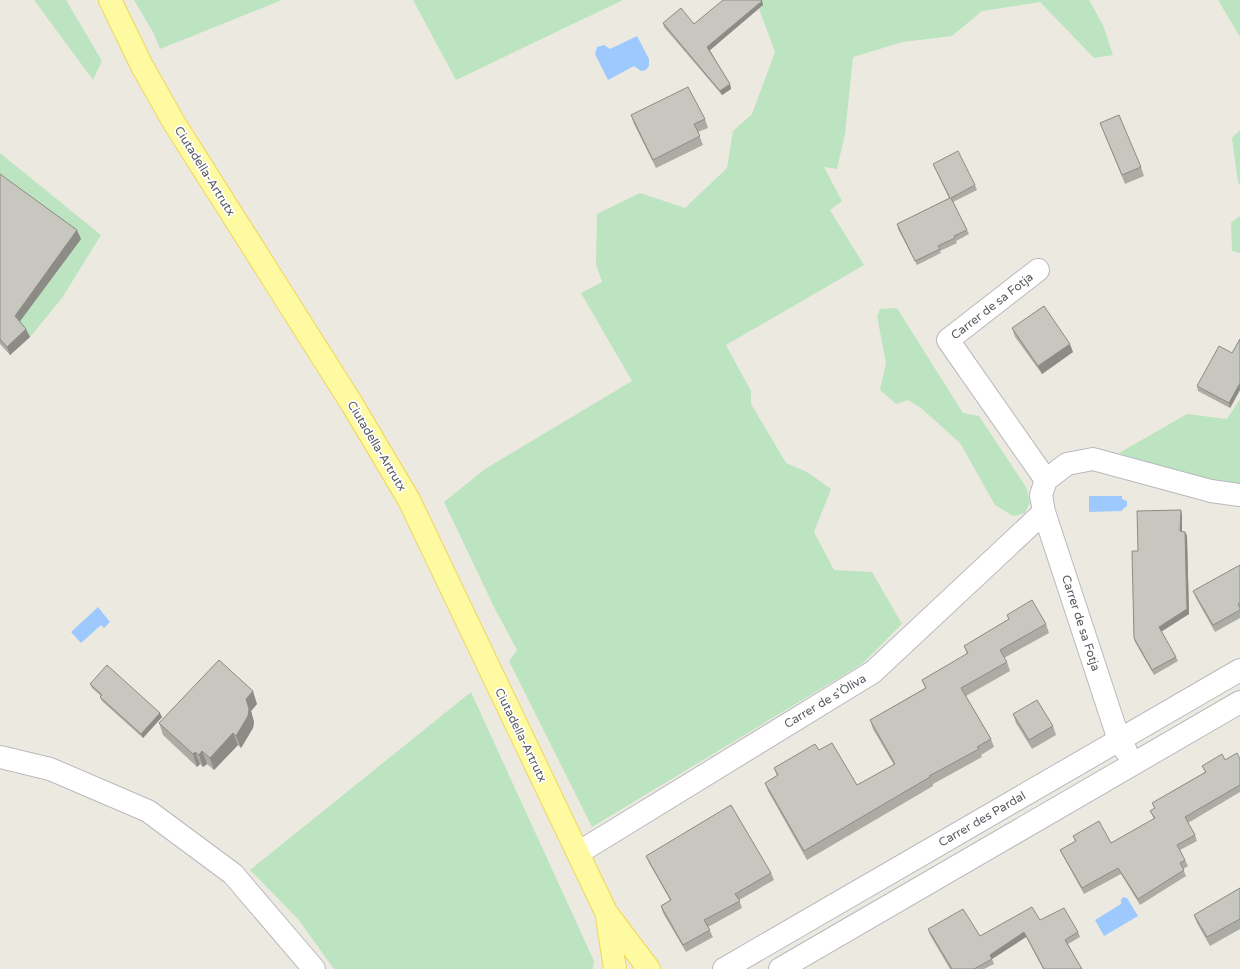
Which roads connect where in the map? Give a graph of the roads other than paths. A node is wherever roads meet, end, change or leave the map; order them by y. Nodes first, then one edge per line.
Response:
1 (110, 0) edge
2 (1038, 270) dead end
3 (1046, 480) junction
4 (1240, 495) edge
5 (1044, 512) junction
6 (1240, 670) edge
7 (1240, 702) edge
8 (1120, 740) junction
9 (0, 757) edge
10 (1133, 764) junction
11 (578, 853) junction
12 (606, 912) junction
13 (314, 969) edge
14 (615, 969) edge
15 (649, 969) edge
16 (724, 969) edge
17 (780, 969) edge

1 - 11 main road, Ciutadella-Artrutx
2 - 3 street, Carrer de sa Fotja
3 - 4 street
3 - 5 street, Carrer de sa Fotja
5 - 8 street, Carrer de sa Fotja
5 - 11 street, Carrer de s'Òliva
6 - 8 street, Carrer des Pardal
7 - 10 street
8 - 10 street, Carrer de sa Fotja
8 - 16 street, Carrer des Pardal
9 - 13 street
10 - 17 street
11 - 12 main road, Ciutadella-Artrutx
12 - 14 main road
12 - 15 main road

